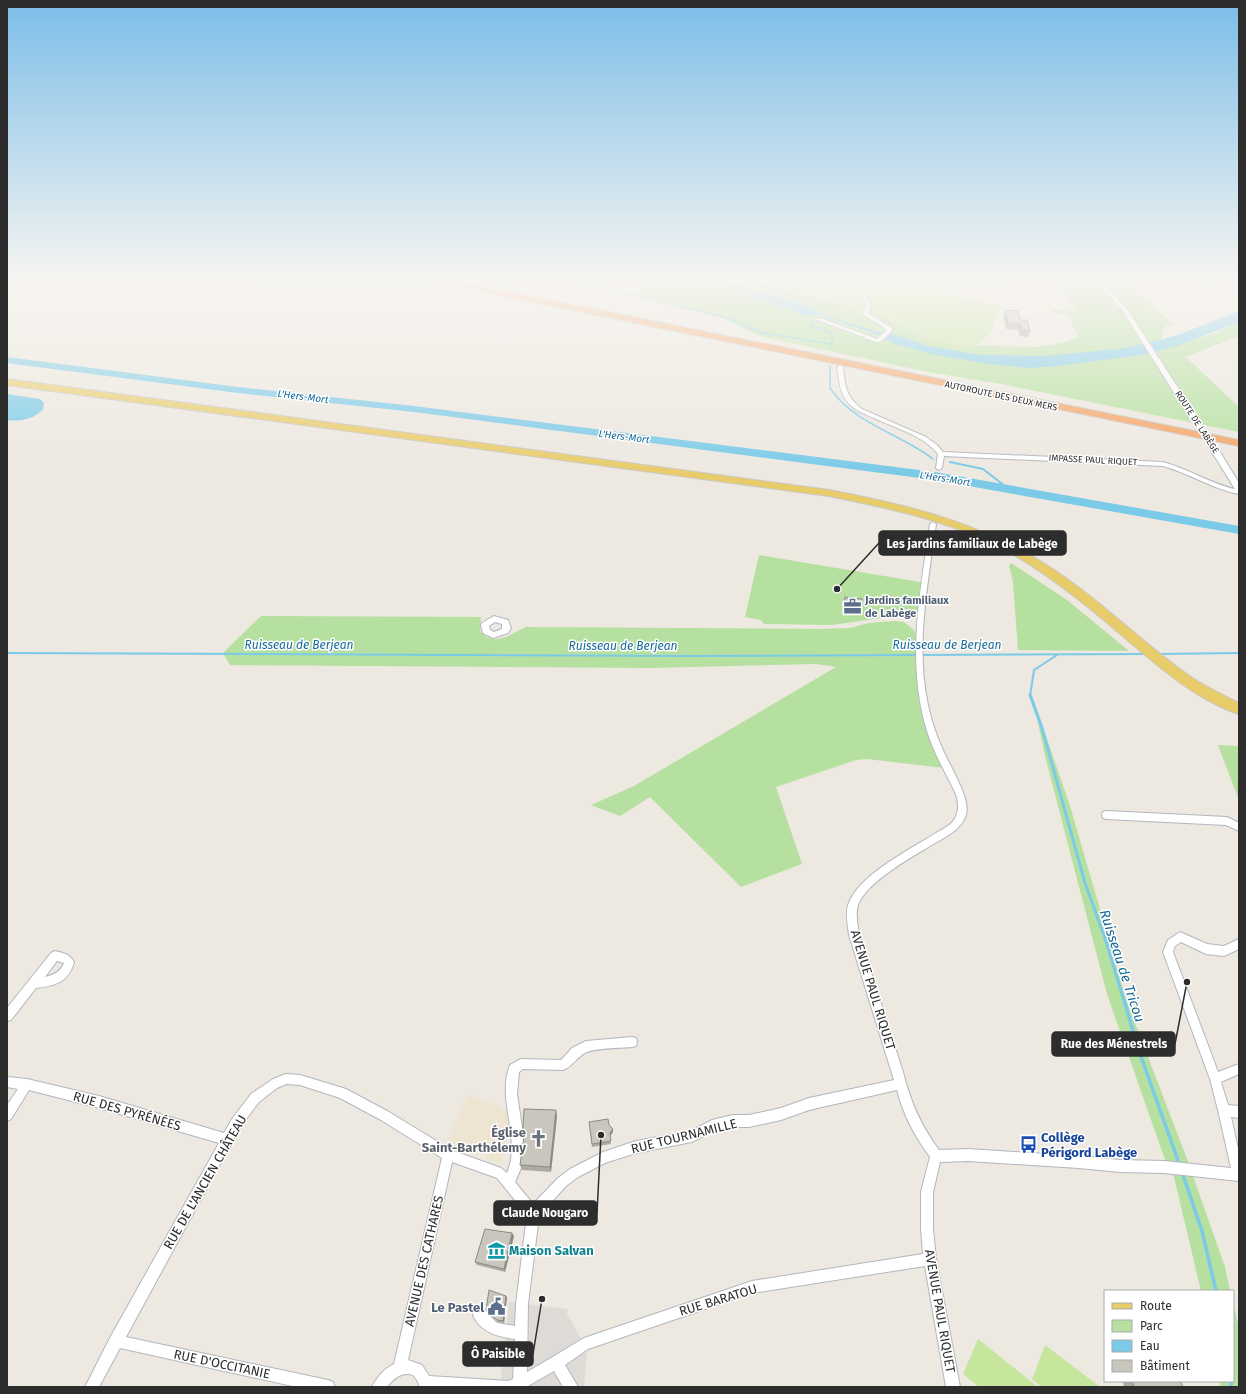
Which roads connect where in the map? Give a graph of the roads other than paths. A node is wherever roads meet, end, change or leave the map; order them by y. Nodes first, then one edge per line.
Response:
1 (754, 344) edge
2 (788, 344) edge
3 (1147, 344) edge
4 (840, 367) dead end
5 (7, 382) edge
6 (1239, 436) edge
7 (1239, 443) edge
8 (941, 454) junction
9 (939, 468) dead end
10 (1239, 490) edge
11 (932, 524) dead end
12 (1165, 663) junction
13 (1239, 704) edge
14 (1239, 709) edge
15 (1106, 815) dead end
16 (1239, 827) edge
17 (1239, 944) edge
18 (35, 983) dead end
19 (7, 1016) edge
20 (632, 1042) dead end
21 (1239, 1069) edge
22 (1215, 1080) junction
23 (7, 1082) edge
24 (27, 1084) junction
25 (900, 1084) junction
26 (1224, 1110) junction
27 (1239, 1112) edge
28 (7, 1115) edge
29 (227, 1140) junction
30 (448, 1155) junction
31 (936, 1156) junction
32 (1239, 1175) edge
33 (509, 1184) junction
34 (533, 1213) junction
35 (930, 1259) junction
36 (479, 1316) dead end
37 (521, 1333) junction
38 (116, 1341) junction
39 (556, 1363) junction
40 (400, 1367) junction
41 (426, 1384) edge
42 (515, 1385) edge
43 (314, 1386) edge
44 (92, 1387) edge
45 (328, 1387) edge
46 (379, 1387) edge
47 (506, 1387) edge
48 (571, 1387) edge
49 (953, 1387) edge

1 - 7 highway, AUTOROUTE DES DEUX MERS
2 - 6 highway, AUTOROUTE DES DEUX MERS
3 - 10 street, ROUTE DE LABÈGE, bridge
4 - 8 street
5 - 12 main road
8 - 9 street
8 - 10 street, IMPASSE PAUL RIQUET
11 - 25 street, AVENUE PAUL RIQUET
12 - 13 main road
12 - 14 main road
15 - 16 street
17 - 22 street
18 - 19 street
20 - 33 street
21 - 22 street
22 - 26 street
23 - 24 street, RUE DES PYRÉNÉES
24 - 28 street
24 - 29 street, RUE DES PYRÉNÉES
25 - 31 street, AVENUE PAUL RIQUET
25 - 34 street, RUE TOURNAMILLE
26 - 27 street
26 - 32 street
29 - 30 street, RUE DE L'ANCIEN CHÂTEAU
29 - 38 street, RUE DE L'ANCIEN CHÂTEAU
30 - 33 street, RUE DE L'ANCIEN CHÂTEAU
30 - 40 street, AVENUE DES CATHARES
31 - 32 street
31 - 35 street, AVENUE PAUL RIQUET
33 - 34 street, RUE DE L'ANCIEN CHÂTEAU
34 - 37 street
35 - 39 street, RUE BARATOU
35 - 49 street, AVENUE PAUL RIQUET
36 - 37 street
37 - 42 street
38 - 43 street, RUE D'OCCITANIE
38 - 44 street, RUE DE L'ANCIEN CHÂTEAU
39 - 42 street, RUE BARATOU
39 - 48 street
40 - 41 street
40 - 46 street
41 - 47 street
43 - 45 street, RUE D'OCCITANIE

